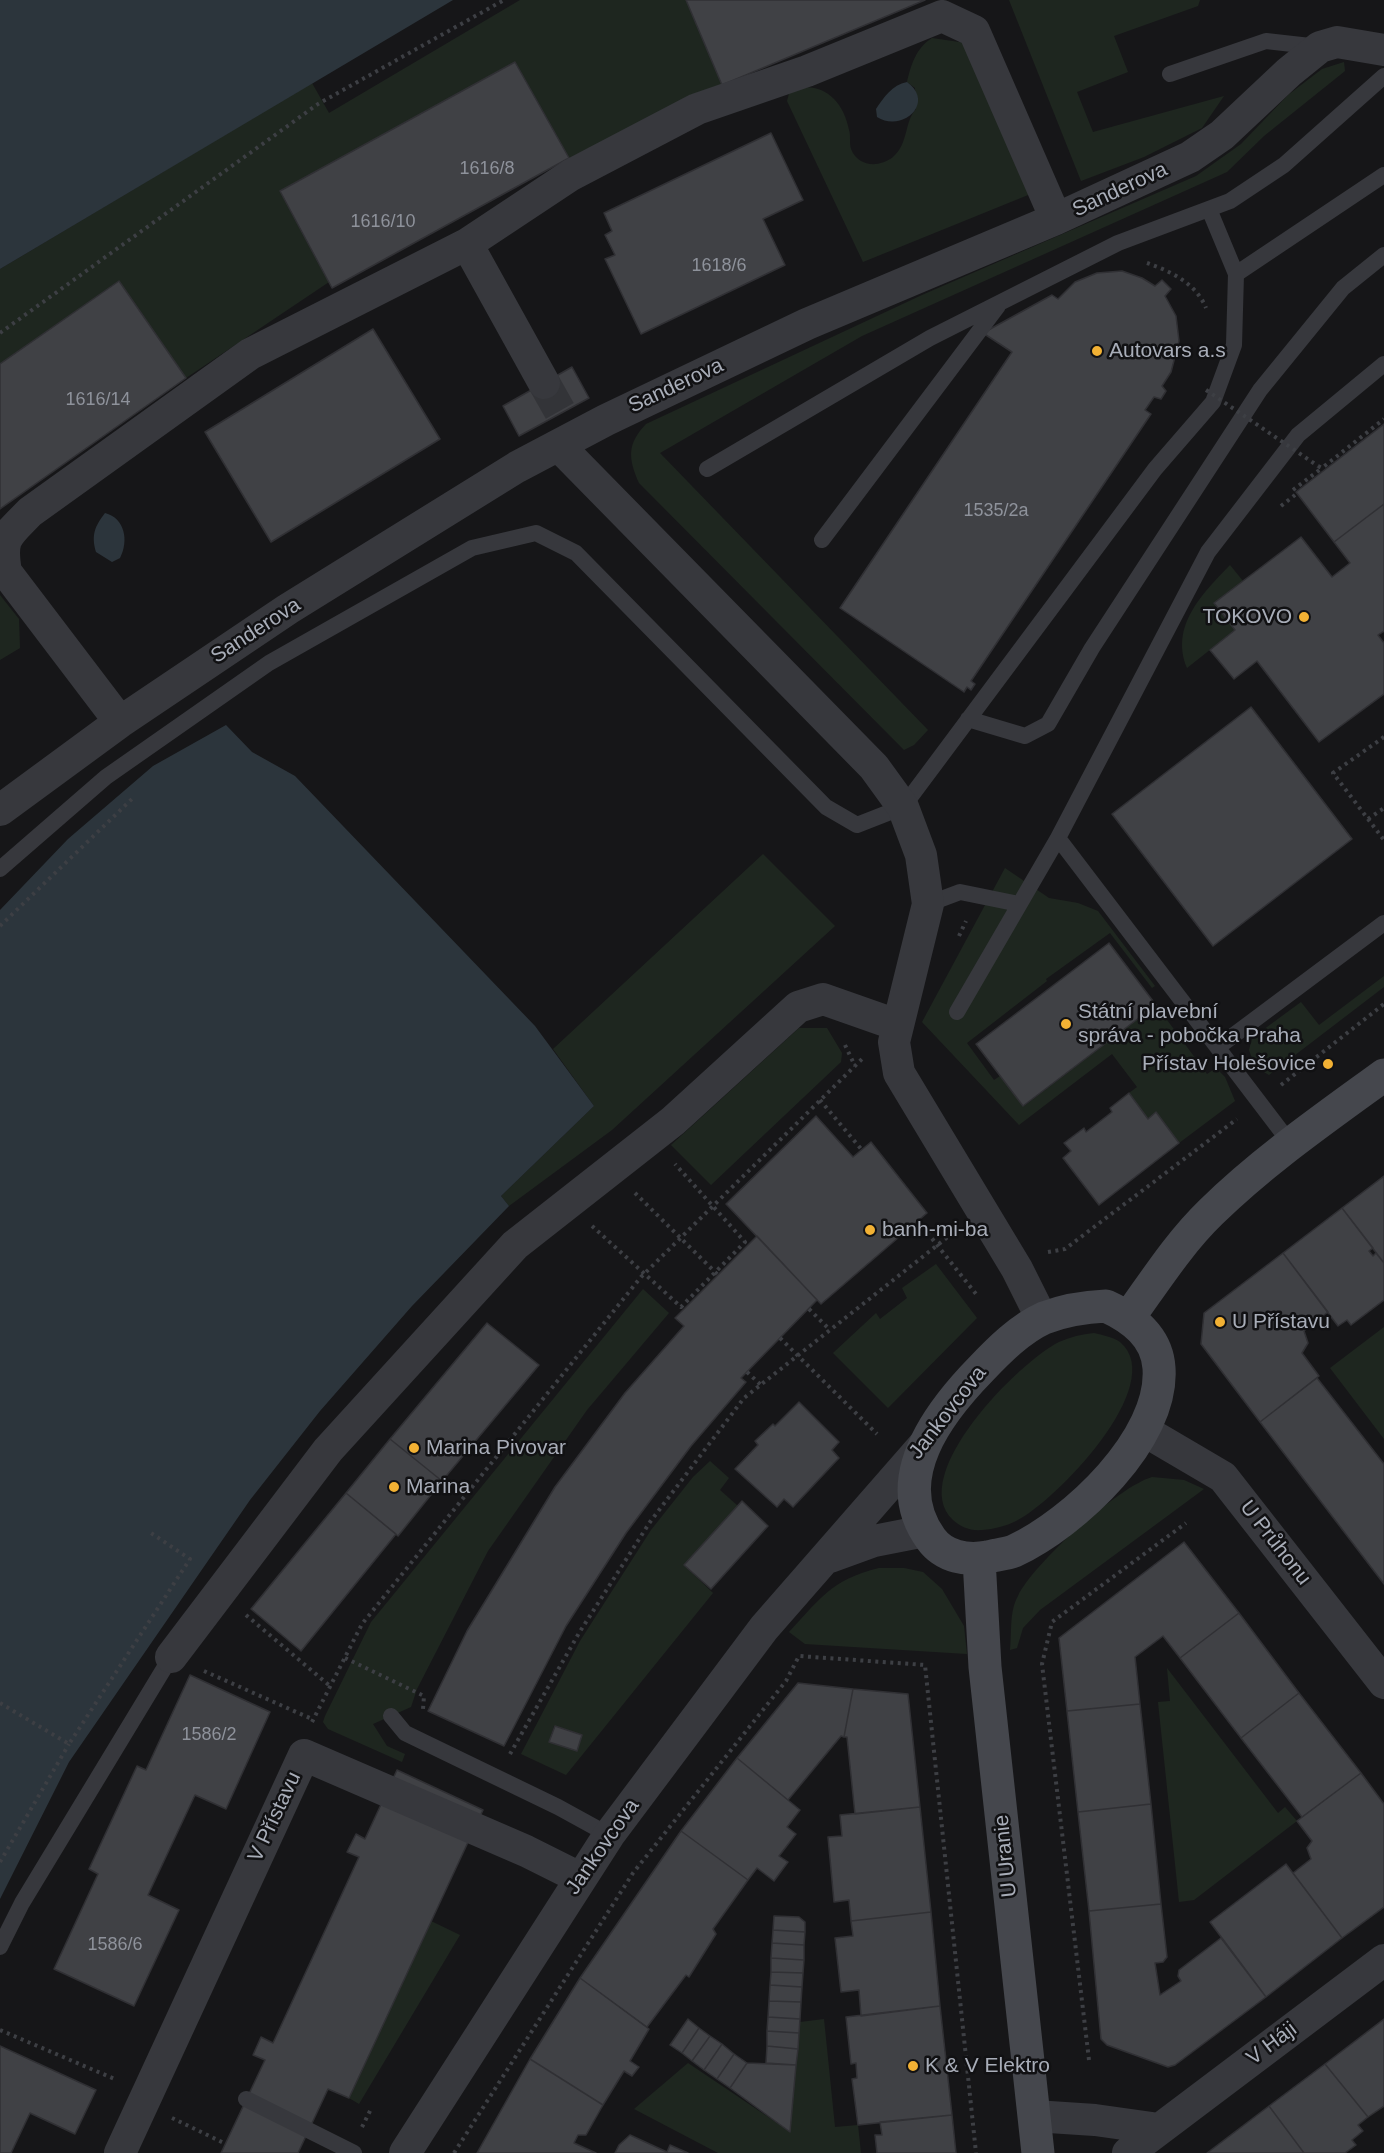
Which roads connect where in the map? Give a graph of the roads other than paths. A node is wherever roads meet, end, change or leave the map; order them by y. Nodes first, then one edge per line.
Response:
1 (1320, 48) junction
2 (1384, 50) edge
3 (1170, 74) dead end
4 (1384, 76) edge
5 (1384, 176) edge
6 (1209, 209) junction
7 (1056, 219) junction
8 (467, 244) junction
9 (1384, 255) edge
10 (1236, 274) junction
11 (1000, 303) junction
12 (1384, 364) edge
13 (544, 383) tunnel mouth
14 (565, 432) junction
15 (707, 469) dead end
16 (822, 540) dead end
17 (968, 719) junction
18 (120, 722) junction
19 (903, 807) junction
20 (0, 810) edge
21 (1058, 838) junction
22 (0, 868) edge
23 (928, 904) junction
24 (1019, 904) junction
25 (1384, 923) edge
26 (957, 1012) dead end
27 (897, 1025) junction
28 (1218, 1047) junction
29 (1384, 1075) edge
30 (1291, 1144) junction
31 (1129, 1317) junction
32 (1042, 1319) junction
33 (1143, 1430) junction
34 (924, 1446) junction
35 (925, 1531) junction
36 (826, 1558) junction
37 (979, 1559) junction
38 (171, 1657) joint
39 (1384, 1683) edge
40 (391, 1716) dead end
41 (609, 1835) junction
42 (580, 1878) junction
43 (0, 1947) edge
44 (1384, 1960) edge
45 (246, 2099) dead end
46 (1034, 2116) junction
47 (1159, 2129) junction
48 (120, 2153) edge
49 (354, 2153) edge
50 (405, 2153) edge
51 (1038, 2153) edge
52 (1128, 2153) edge

1 - 2 street, Sanderova
1 - 3 lane
1 - 7 street, Sanderova
4 - 6 lane
5 - 10 lane
6 - 10 lane
6 - 11 lane
7 - 8 street
7 - 14 street, Sanderova
8 - 13 street
8 - 18 street
9 - 17 lane
10 - 17 lane
11 - 15 lane
11 - 16 lane
12 - 21 lane
14 - 18 street, Sanderova
14 - 19 street
17 - 19 lane
18 - 20 street, Sanderova
19 - 22 lane
19 - 23 street
21 - 24 lane
21 - 28 lane
23 - 24 lane
23 - 27 street
24 - 26 lane
25 - 28 lane
27 - 32 street
27 - 38 street
28 - 30 lane
29 - 30 main road
30 - 31 main road
31 - 32 main road, Jankovcova
31 - 33 main road, Jankovcova
32 - 34 main road, Jankovcova
33 - 37 main road, Jankovcova
33 - 39 street, U Průhonu
34 - 35 main road
34 - 36 street, Jankovcova
35 - 36 street, Jankovcova
35 - 37 main road, Jankovcova
36 - 41 street, Jankovcova
37 - 46 main road, U Uranie
38 - 43 lane
40 - 41 lane
41 - 42 street, Jankovcova
42 - 48 street, V Přístavu
42 - 50 street, Jankovcova
44 - 47 street, V Háji
45 - 49 lane
46 - 47 street
46 - 51 main road, U Uranie
47 - 52 street, V Háji

